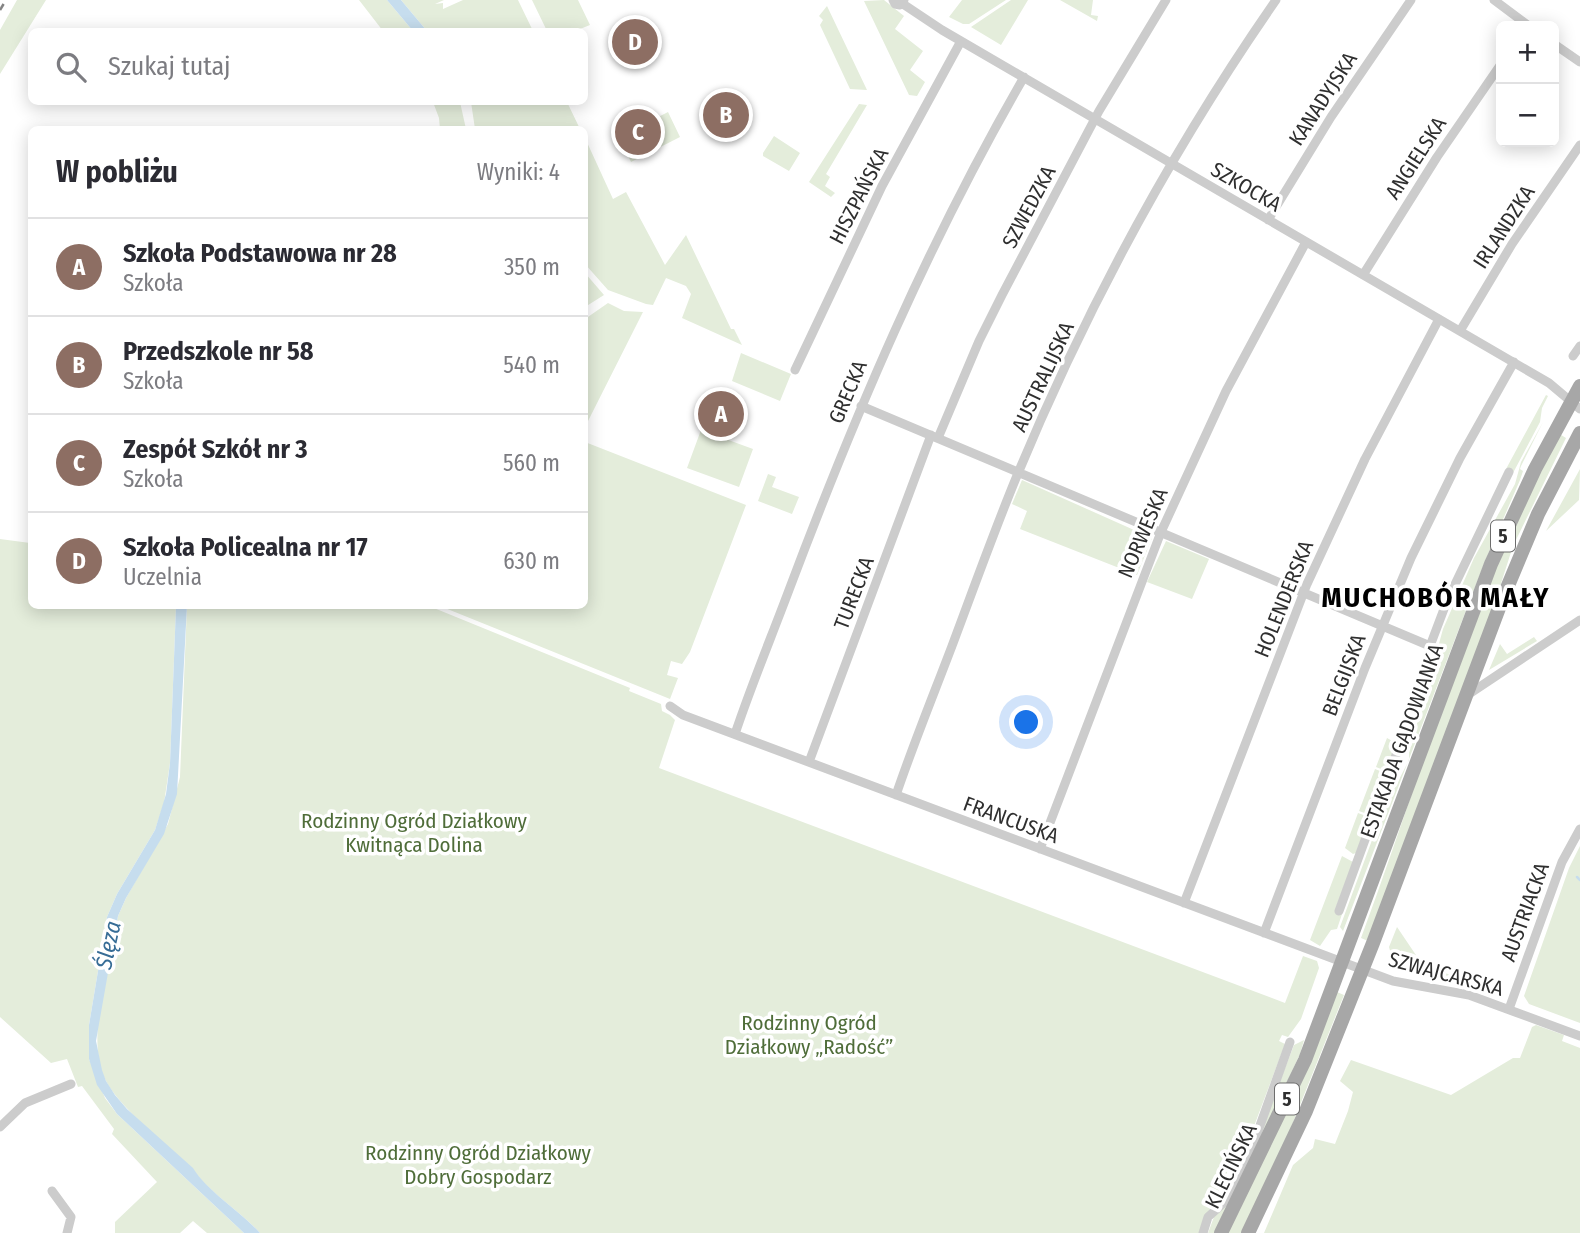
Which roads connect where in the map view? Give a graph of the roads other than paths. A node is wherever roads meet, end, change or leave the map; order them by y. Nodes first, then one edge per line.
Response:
1 (893, 0) edge
2 (1166, 0) edge
3 (1276, 0) edge
4 (1411, 0) edge
5 (1494, 0) edge
6 (904, 2) edge
7 (1522, 21) edge
8 (961, 41) junction
9 (1559, 47) edge
10 (1580, 62) edge
11 (1496, 71) edge
12 (1024, 77) junction
13 (1095, 118) junction
14 (1580, 145) edge
15 (1173, 164) junction
16 (1268, 220) junction
17 (1306, 242) junction
18 (1363, 275) junction
19 (1439, 319) junction
20 (1460, 331) junction
21 (1580, 346) edge
22 (1573, 356) dead end
23 (1514, 362) junction
24 (795, 370) dead end
25 (1580, 386) edge
26 (1576, 405) edge
27 (861, 406) junction
28 (1580, 433) edge
29 (934, 437) junction
30 (1019, 472) junction
31 (1509, 472) dead end
32 (1161, 532) junction
33 (1303, 593) junction
34 (1580, 620) edge
35 (1382, 626) junction
36 (1430, 646) junction
37 (1465, 697) junction
38 (670, 706) dead end
39 (735, 734) junction
40 (809, 762) junction
41 (896, 795) junction
42 (1580, 829) edge
43 (1041, 849) junction
44 (1184, 903) junction
45 (1339, 911) dead end
46 (1264, 933) junction
47 (1342, 961) junction
48 (1362, 969) junction
49 (1509, 1009) junction
50 (1580, 1036) edge
51 (1290, 1042) dead end
52 (71, 1084) dead end
53 (0, 1127) edge
54 (52, 1191) dead end
55 (67, 1233) edge
56 (1203, 1233) edge
57 (1222, 1233) edge
58 (1248, 1233) edge

1 - 6 street, SZKOCKA
2 - 13 street, SZWEDZKA
3 - 15 street, AUSTRALIJSKA
4 - 16 street, KANADYJSKA
5 - 7 street
6 - 8 street, SZKOCKA
8 - 12 street, SZKOCKA
8 - 24 street, HISZPAŃSKA
9 - 10 street
11 - 18 street, ANGIELSKA
12 - 13 street, SZKOCKA
12 - 27 street, GRECKA
13 - 15 street, SZKOCKA
13 - 29 street, SZWEDZKA
14 - 20 street, IRLANDZKA
15 - 16 street, SZKOCKA
15 - 30 street, AUSTRALIJSKA
16 - 17 street, SZKOCKA
17 - 18 street, SZKOCKA
17 - 32 street, NORWESKA
18 - 19 street, SZKOCKA
19 - 20 street, SZKOCKA
19 - 33 street, HOLENDERSKA
20 - 23 street, SZKOCKA
21 - 22 street
23 - 26 street, SZKOCKA
23 - 35 street, BELGIJSKA
25 - 26 main road, ESTAKADA GĄDOWIANKA / 5
26 - 47 main road, ESTAKADA GĄDOWIANKA / 5
27 - 29 street
27 - 39 street, GRECKA
28 - 37 main road, ESTAKADA GĄDOWIANKA / 5
29 - 30 street
29 - 40 street, TURECKA
30 - 32 street
30 - 41 street, AUSTRALIJSKA
31 - 36 street
32 - 33 street
32 - 43 street, NORWESKA
33 - 35 street
33 - 44 street, HOLENDERSKA
34 - 37 street
35 - 36 street
35 - 46 street, BELGIJSKA
36 - 45 street
37 - 48 main road, ESTAKADA GĄDOWIANKA / 5
38 - 39 street, FRANCUSKA
39 - 40 street, FRANCUSKA
40 - 41 street, FRANCUSKA
41 - 43 street, FRANCUSKA
42 - 49 street, AUSTRIACKA
43 - 44 street, FRANCUSKA
44 - 46 street, FRANCUSKA
46 - 47 street, FRANCUSKA
47 - 48 street, SZWAJCARSKA
47 - 57 main road, KLECIŃSKA / 5
48 - 49 street, SZWAJCARSKA
48 - 58 main road, 5
49 - 50 street, SZWAJCARSKA
51 - 56 street
52 - 53 street
54 - 55 street

